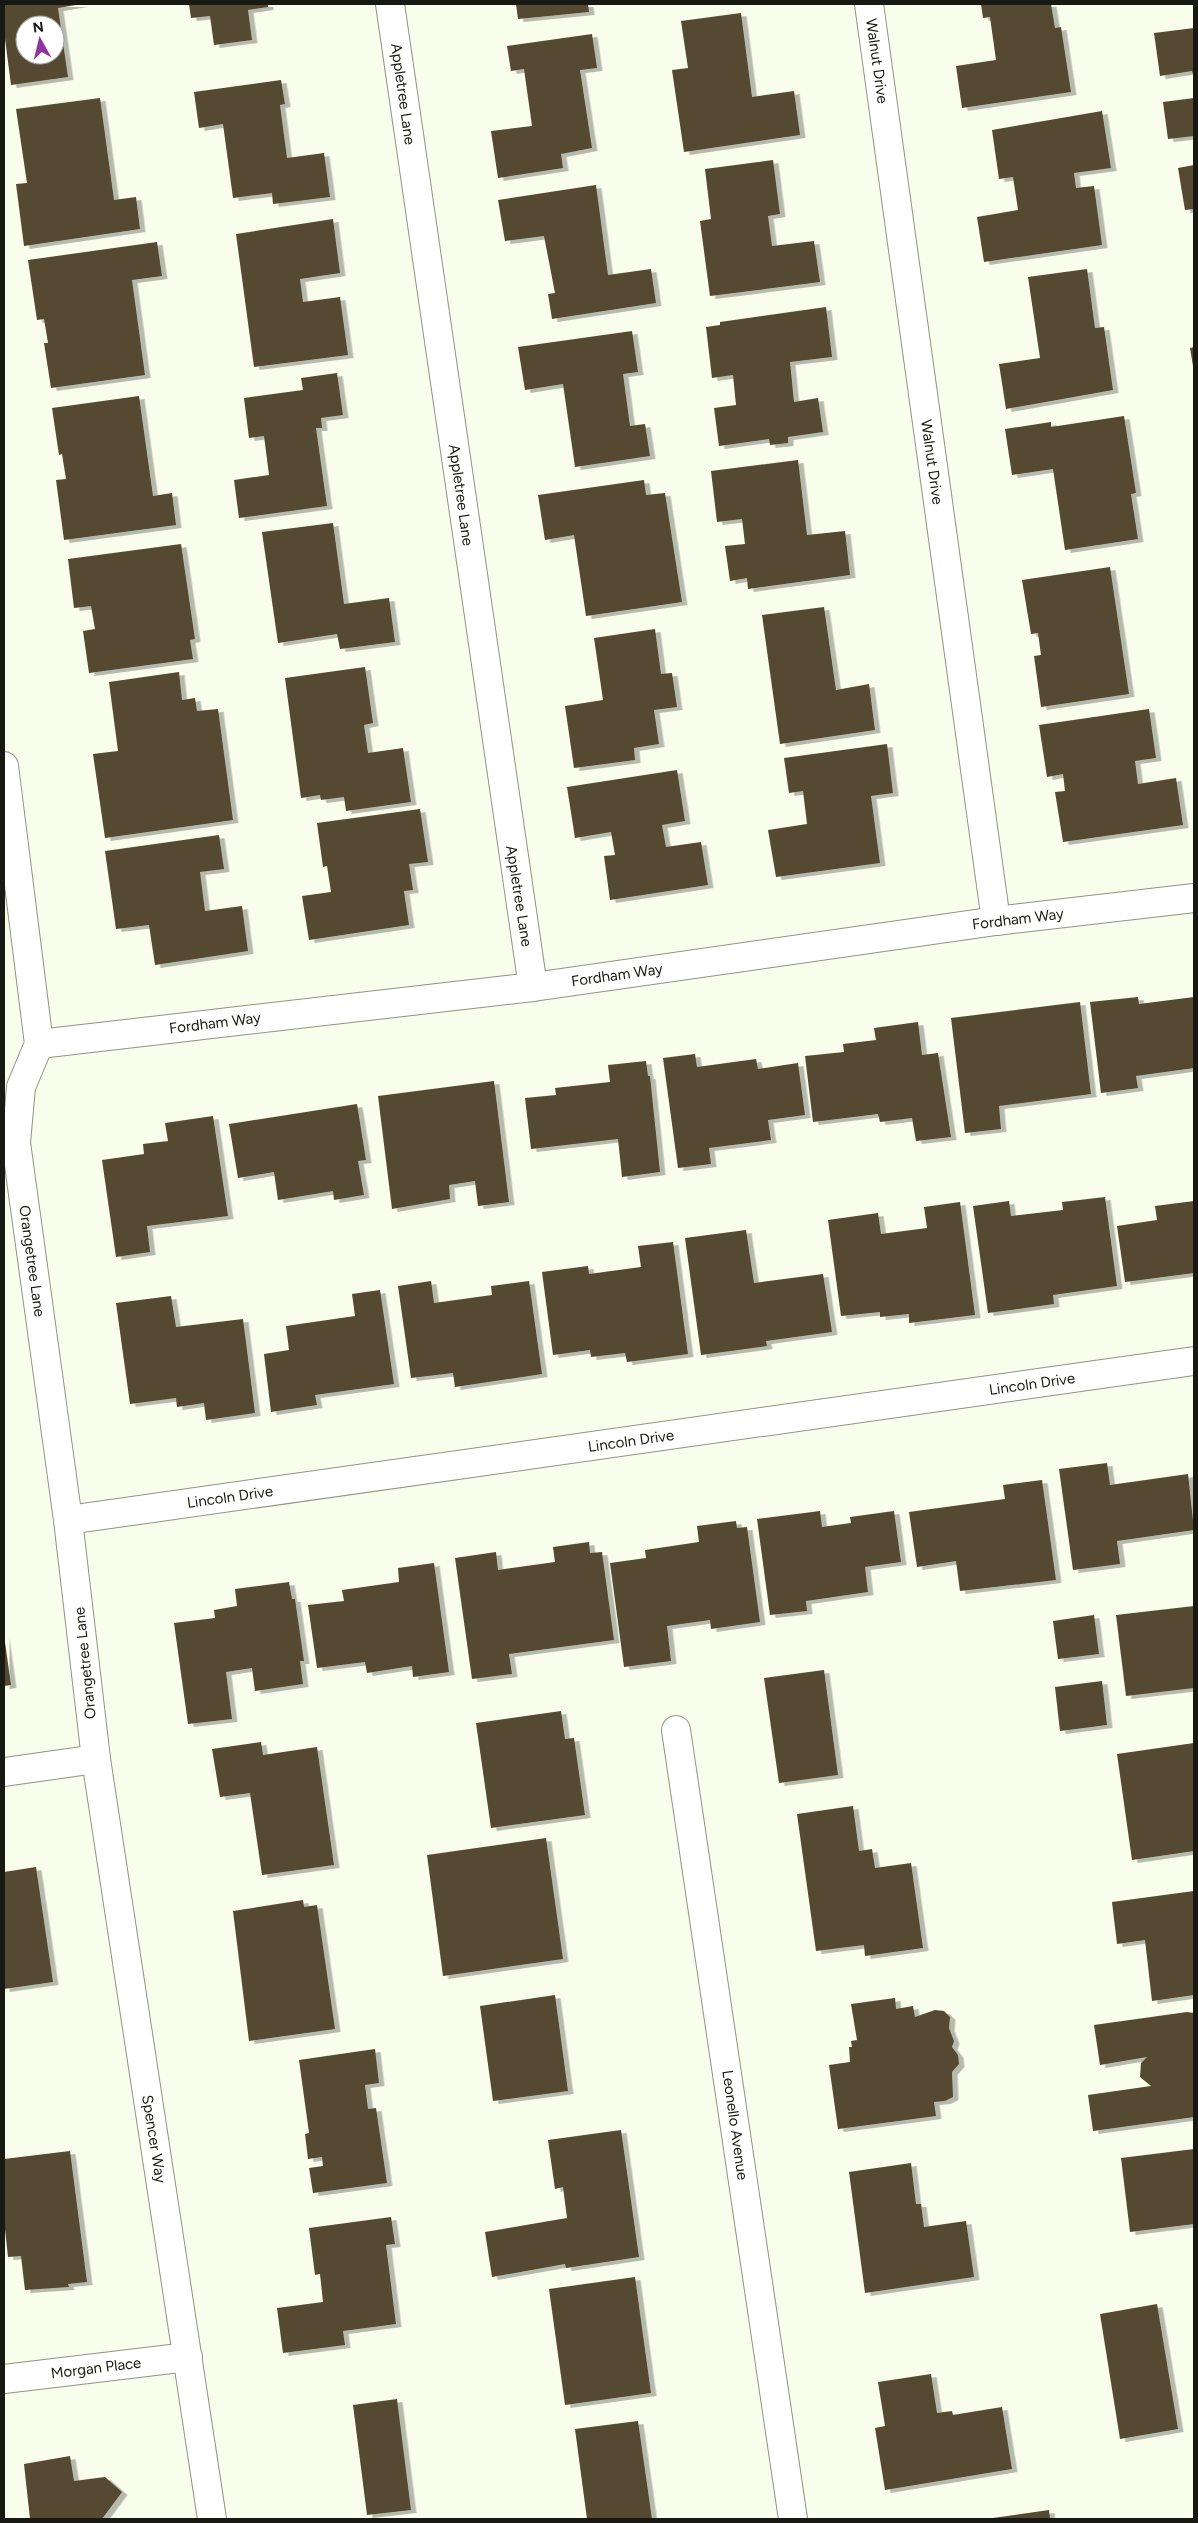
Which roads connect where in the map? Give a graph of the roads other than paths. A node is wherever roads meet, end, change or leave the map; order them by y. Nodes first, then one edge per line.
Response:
1 (390, 4) edge
2 (868, 4) edge
3 (4, 766) edge
4 (1194, 898) edge
5 (996, 921) junction
6 (532, 987) junction
7 (39, 1044) junction
8 (1194, 1361) edge
9 (68, 1520) junction
10 (676, 1730) dead end
11 (96, 1760) junction
12 (4, 1772) edge
13 (188, 2357) junction
14 (4, 2379) edge
15 (212, 2519) edge
16 (793, 2519) edge

1 - 6 street, Appletree Lane
2 - 5 street, Walnut Drive
3 - 7 street, Orangetree Lane
4 - 5 street, Fordham Way
5 - 6 street, Fordham Way
6 - 7 street, Fordham Way
7 - 9 street, Orangetree Lane
8 - 9 street, Lincoln Drive
9 - 11 street, Orangetree Lane
10 - 16 street, Leonello Avenue
11 - 12 street
11 - 13 street, Spencer Way
13 - 14 street, Morgan Place
13 - 15 street, Spencer Way

